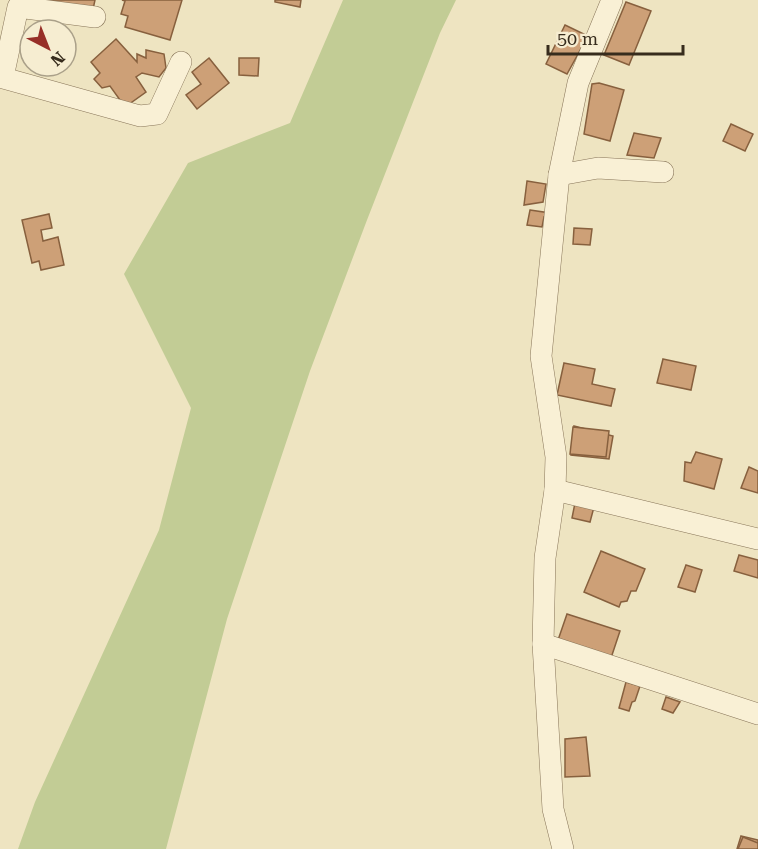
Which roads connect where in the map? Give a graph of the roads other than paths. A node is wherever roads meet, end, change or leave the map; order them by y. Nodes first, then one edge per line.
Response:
1 (612, 0) edge
2 (95, 17) dead end
3 (181, 62) dead end
4 (1, 77) edge
5 (663, 172) dead end
6 (559, 175) junction
7 (555, 490) junction
8 (758, 538) edge
9 (543, 644) junction
10 (758, 714) edge
11 (563, 849) edge

1 - 6 street
2 - 4 street
3 - 4 street
5 - 6 street
6 - 7 street
7 - 8 street
7 - 9 street
9 - 10 street
9 - 11 street

